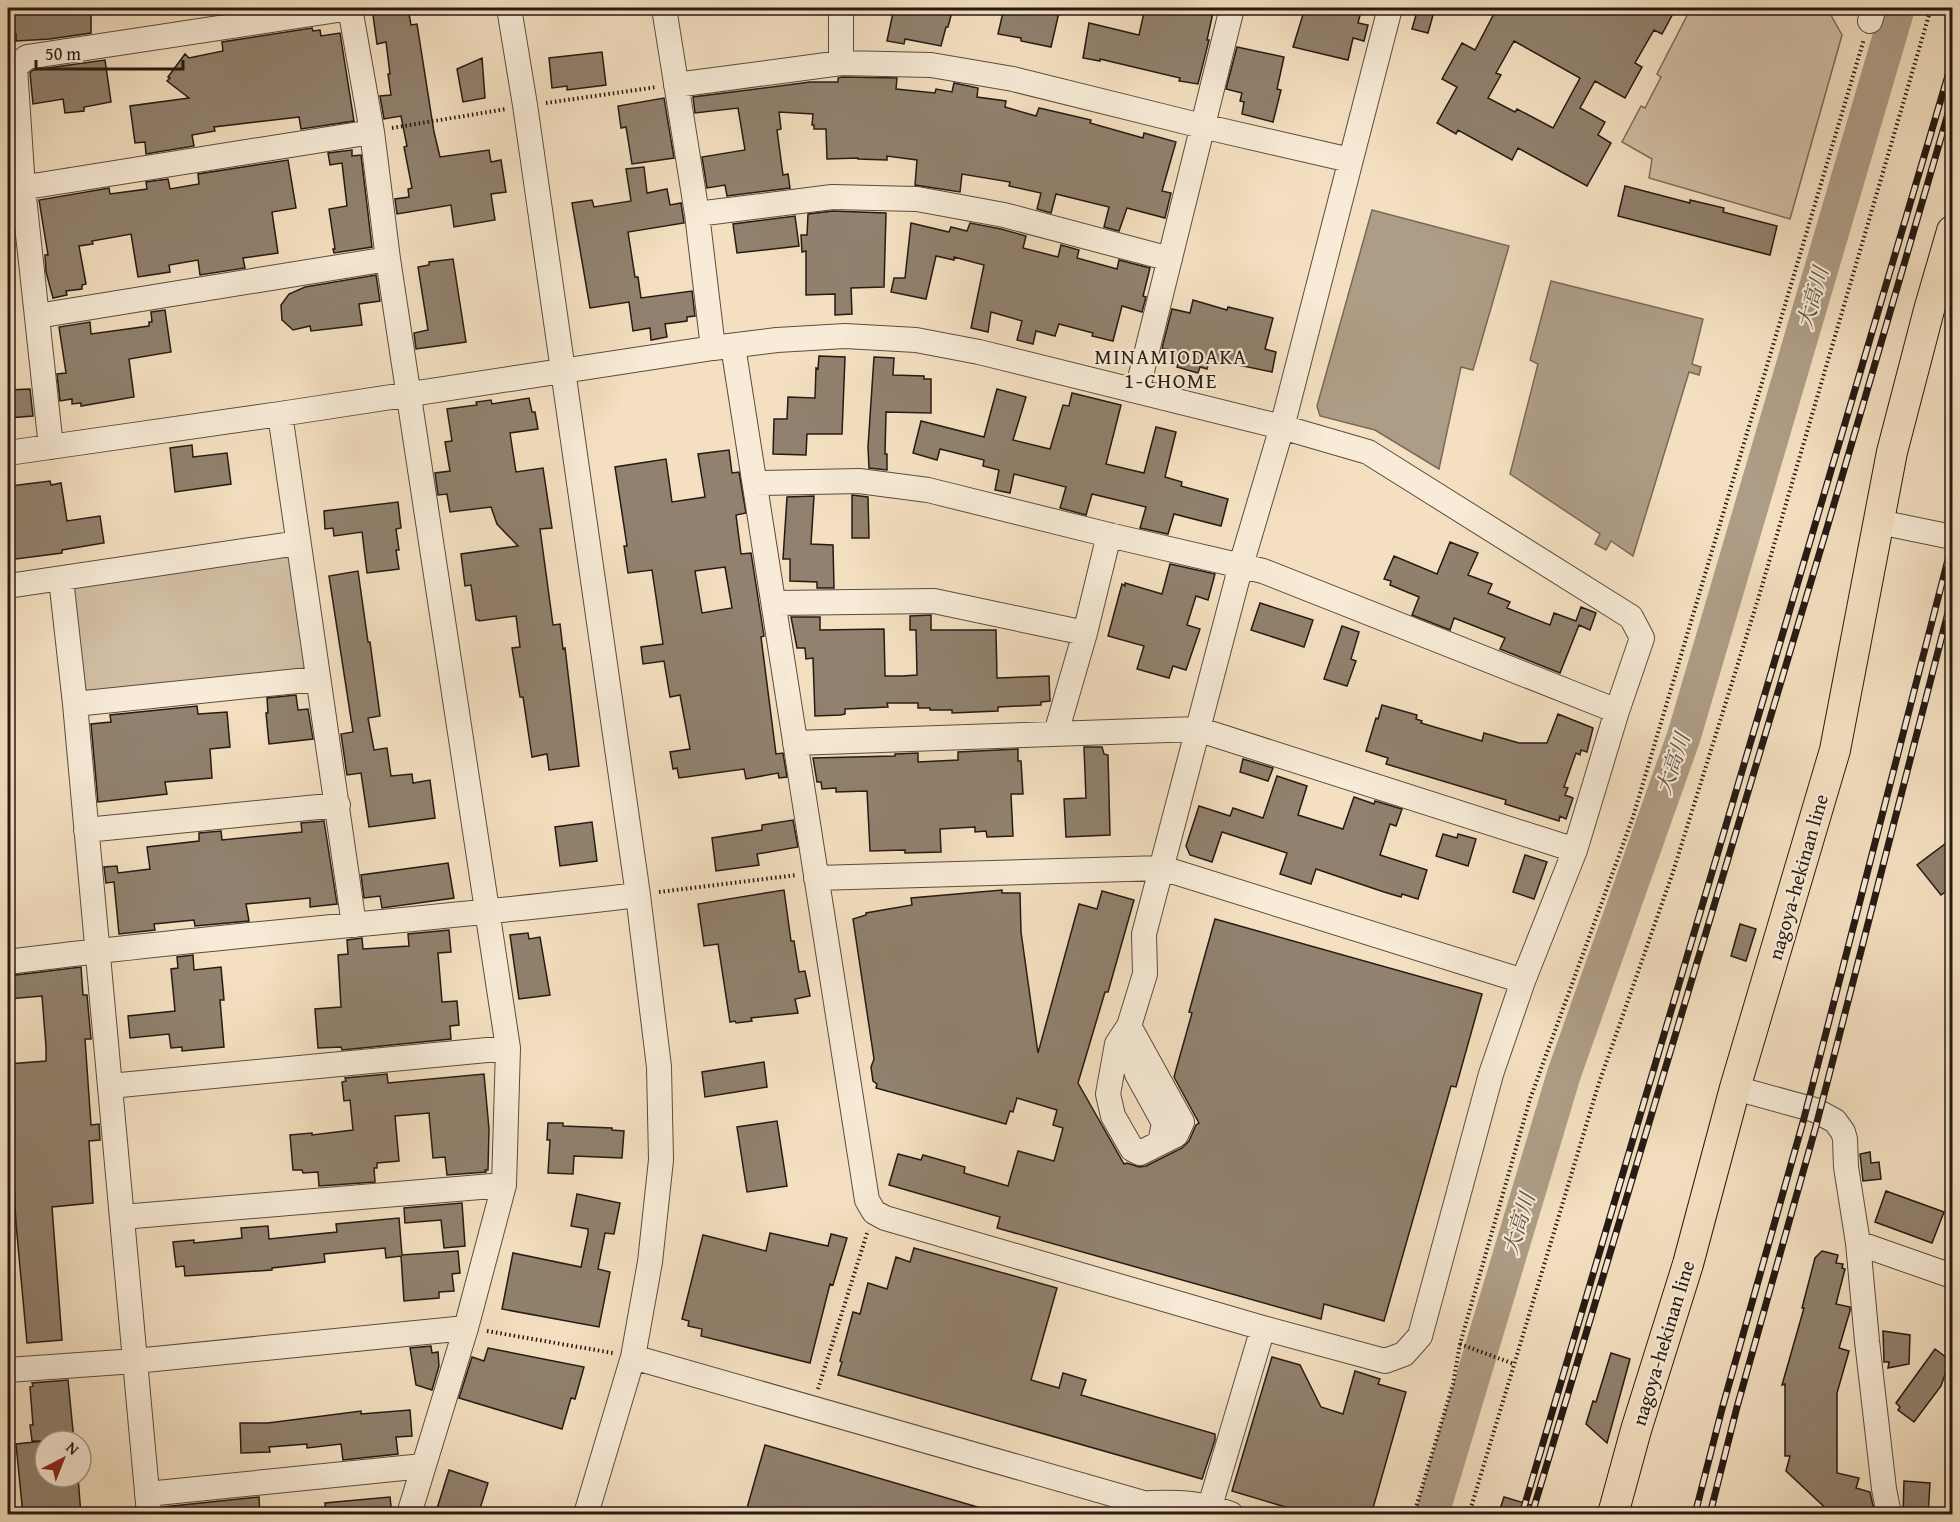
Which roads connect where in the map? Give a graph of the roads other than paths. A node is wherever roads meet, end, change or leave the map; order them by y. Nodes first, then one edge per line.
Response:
1 (351, 8) edge
2 (509, 8) edge
3 (664, 8) edge
4 (841, 8) edge
5 (1232, 8) edge
6 (1390, 8) edge
7 (841, 63) junction
8 (676, 84) junction
9 (1202, 126) junction
10 (372, 132) junction
11 (1350, 160) junction
12 (15, 189) edge
13 (697, 214) junction
14 (1953, 231) edge
15 (388, 259) junction
16 (1170, 260) junction
17 (37, 316) junction
18 (723, 347) junction
19 (562, 371) junction
20 (1137, 391) junction
21 (409, 394) junction
22 (280, 414) junction
23 (1282, 427) junction
24 (51, 447) junction
25 (8, 453) edge
26 (756, 483) junction
27 (1879, 522) junction
28 (1109, 536) junction
29 (1953, 537) edge
30 (298, 543) junction
31 (1241, 566) junction
32 (61, 579) junction
33 (8, 586) edge
34 (775, 603) junction
35 (1085, 633) junction
36 (317, 679) junction
37 (75, 705) junction
38 (1617, 711) junction
39 (1197, 729) junction
40 (1056, 733) junction
41 (795, 743) junction
42 (338, 805) junction
43 (86, 830) junction
44 (1575, 850) junction
45 (1162, 868) junction
46 (816, 878) junction
47 (638, 895) junction
48 (486, 913) junction
49 (354, 926) junction
50 (96, 951) junction
51 (8, 962) edge
52 (1523, 981) junction
53 (1129, 1026) junction
54 (508, 1048) junction
55 (110, 1086) junction
56 (1735, 1088) junction
57 (504, 1185) junction
58 (122, 1217) junction
59 (1858, 1243) junction
60 (1953, 1276) edge
61 (466, 1328) junction
62 (1263, 1328) junction
63 (633, 1357) junction
64 (135, 1361) junction
65 (8, 1370) edge
66 (423, 1466) junction
67 (148, 1504) edge
68 (1147, 1504) junction
69 (1220, 1510) edge
70 (409, 1515) edge
71 (586, 1515) edge
72 (1170, 1515) edge
73 (1613, 1515) edge
74 (1889, 1515) edge

1 - 10 street
1 - 12 street
2 - 19 street
3 - 8 street
4 - 7 street
5 - 9 street
6 - 11 street
7 - 8 street
7 - 9 street
8 - 13 street
9 - 11 street
9 - 16 street
10 - 12 street
10 - 15 street
11 - 23 street
12 - 17 street
13 - 16 street
13 - 18 street
14 - 27 main road, nagoya-hekinan line
15 - 17 street
15 - 21 street
16 - 20 street
17 - 24 street
18 - 19 street
18 - 20 street
18 - 26 street
19 - 21 street
19 - 47 street
20 - 23 street
21 - 22 street
21 - 48 street
22 - 24 street
22 - 30 street
23 - 31 street
23 - 38 street
24 - 25 street
26 - 28 street
26 - 34 street
27 - 29 street
27 - 56 main road, nagoya-hekinan line
28 - 31 street
28 - 35 street
30 - 32 street
30 - 36 street
31 - 38 street
31 - 39 street
32 - 33 street
32 - 37 street
34 - 35 street
34 - 41 street
35 - 40 street
36 - 37 street
36 - 42 street
37 - 43 street
38 - 44 street
39 - 40 street
39 - 44 street
39 - 45 street
40 - 41 street
41 - 46 street
42 - 43 street
42 - 49 street
43 - 50 street
44 - 52 street
45 - 46 street
45 - 52 street
45 - 53 street
46 - 62 street
47 - 48 street
47 - 63 street
48 - 49 street
48 - 54 street
49 - 50 street
50 - 51 street
50 - 55 street
52 - 62 street
53 - 53 street
54 - 55 street
54 - 57 street
55 - 58 street
56 - 59 street
56 - 73 main road, nagoya-hekinan line
57 - 58 street
57 - 61 street
58 - 64 street
59 - 60 street
59 - 74 street
61 - 64 street
61 - 66 street
62 - 69 street
63 - 68 street
63 - 71 street
64 - 65 street
64 - 67 street
66 - 67 street
66 - 70 street
68 - 69 street
68 - 72 street

